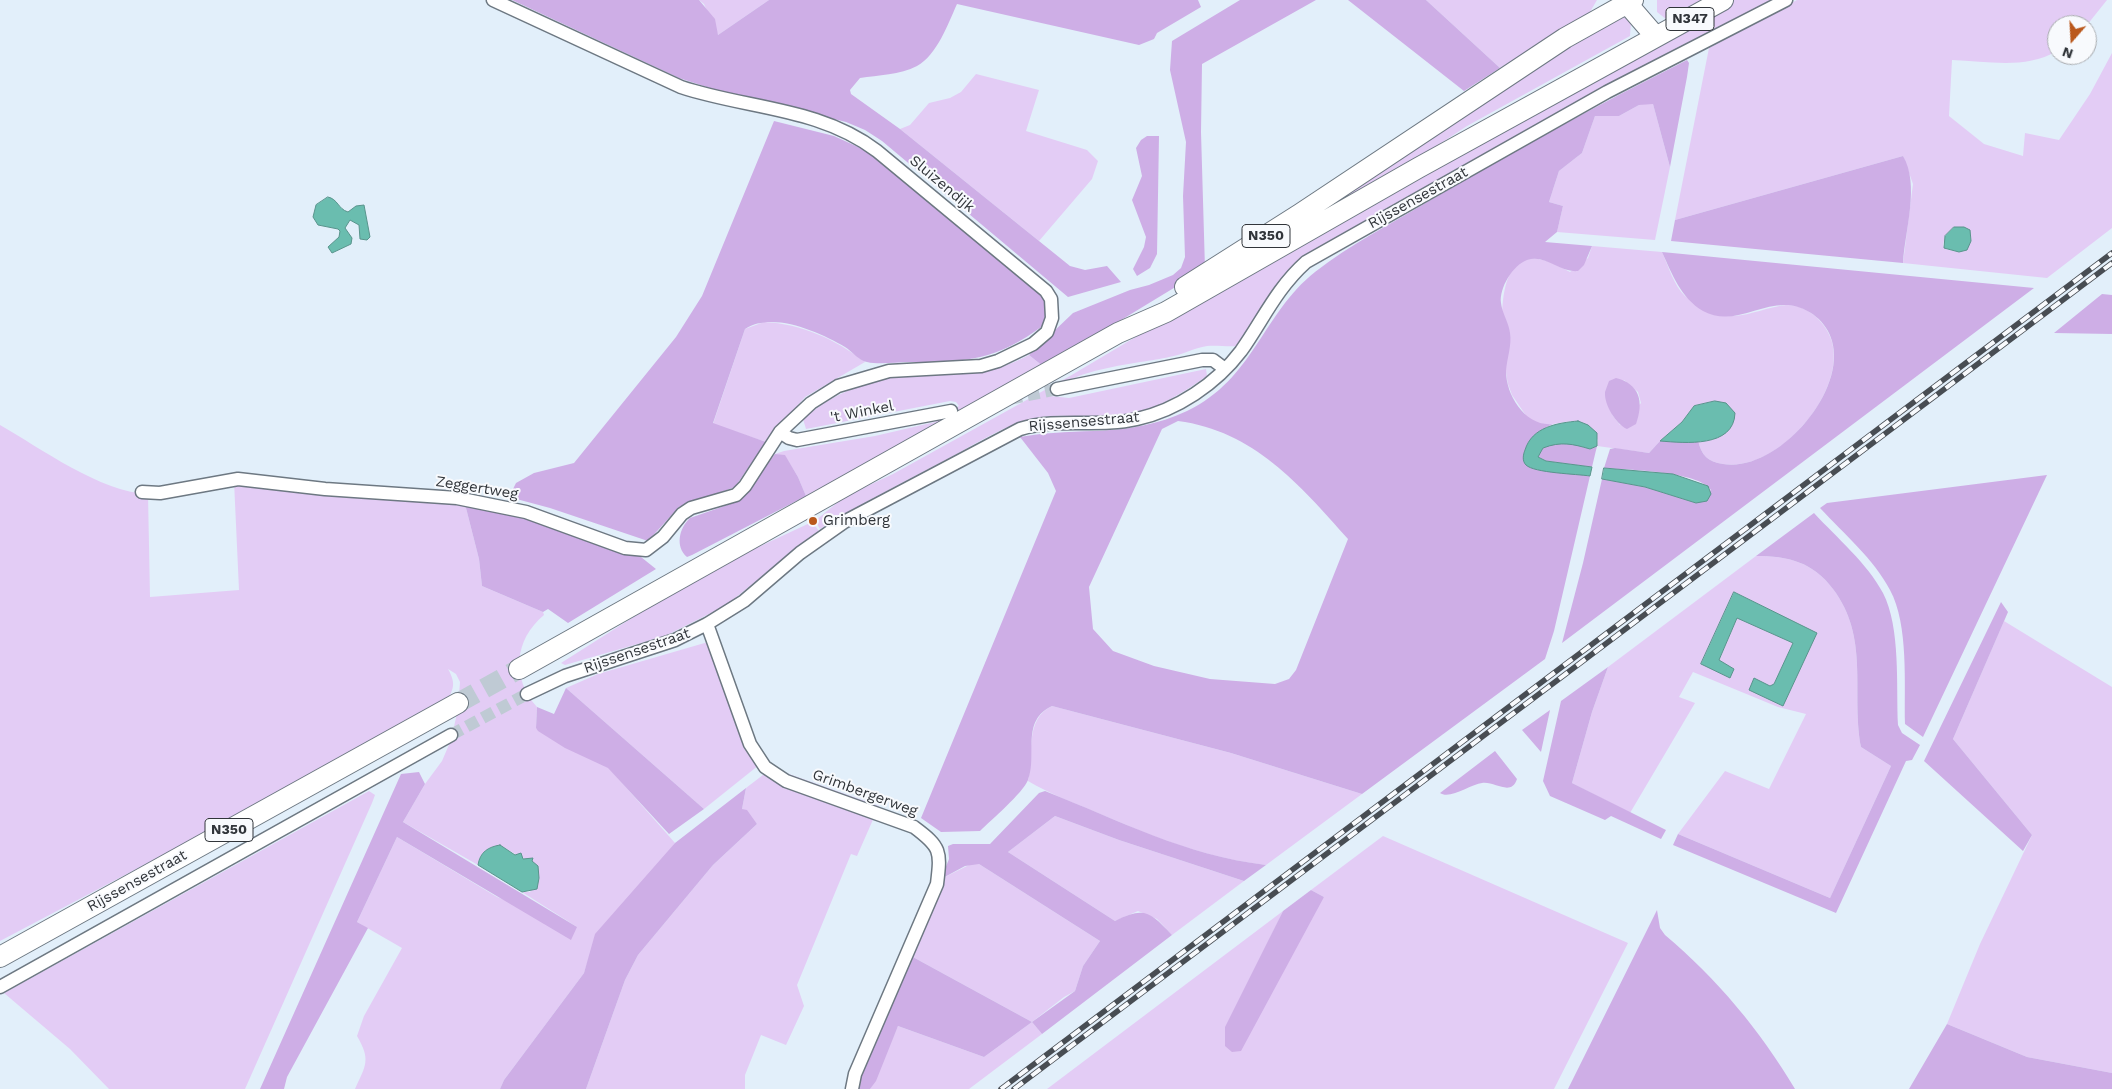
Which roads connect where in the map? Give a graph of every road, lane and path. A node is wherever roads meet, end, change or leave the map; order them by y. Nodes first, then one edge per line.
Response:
1 (493, 0) edge
2 (1723, 0) edge
3 (1786, 0) edge
4 (1632, 1) edge
5 (1656, 37) junction
6 (1118, 334) junction
7 (1225, 369) junction
8 (1057, 389) tunnel mouth
9 (950, 411) dead end
10 (780, 432) junction
11 (142, 492) dead end
12 (708, 624) junction
13 (520, 669) tunnel mouth
14 (527, 694) tunnel mouth
15 (458, 702) tunnel mouth
16 (452, 735) tunnel mouth
17 (0, 957) edge
18 (0, 987) edge
19 (852, 1089) edge

1 - 10 street, Sluizendijk
2 - 5 main road, Rijssensestraat / N347
3 - 7 street, Rijssensestraat
4 - 5 main road, Rijssensestraat / N347
4 - 6 main road, Rijssensestraat / N350
5 - 6 main road, Rijssensestraat / N350
6 - 13 main road, Rijssensestraat / N350
7 - 8 street
7 - 12 street, Rijssensestraat
9 - 10 street, 't Winkel
10 - 11 street, Zeggertweg
12 - 14 street, Rijssensestraat
12 - 19 street, Grimbergerweg
15 - 17 main road, Rijssensestraat / N350
16 - 18 street, Rijssensestraat

